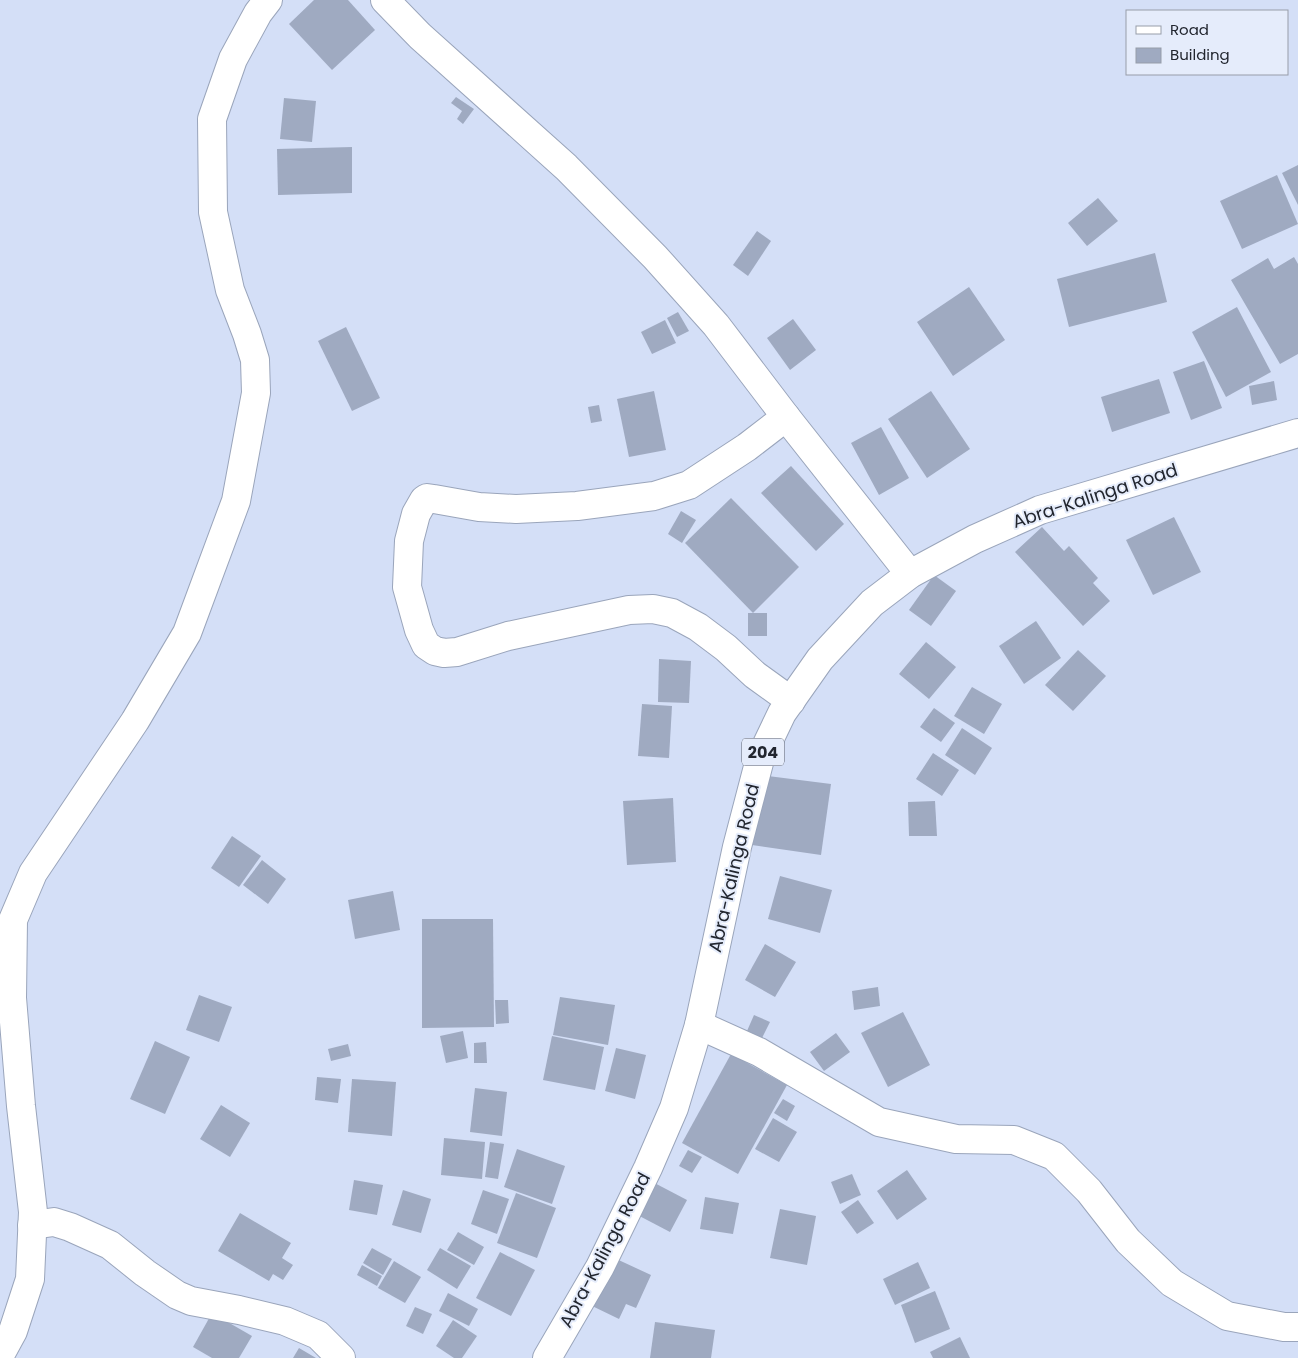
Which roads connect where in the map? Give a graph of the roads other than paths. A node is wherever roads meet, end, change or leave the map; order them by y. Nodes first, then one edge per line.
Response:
1 (268, 0) edge
2 (385, 0) edge
3 (786, 416) junction
4 (1298, 433) edge
5 (910, 574) junction
6 (791, 701) junction
7 (699, 1026) junction
8 (9, 1059) edge
9 (32, 1224) junction
10 (1298, 1326) edge
11 (0, 1355) edge
12 (341, 1358) edge
13 (547, 1358) edge

1 - 8 street
2 - 3 street
3 - 5 street
3 - 6 street
4 - 5 street, Abra-Kalinga Road / 204
5 - 6 street, Abra-Kalinga Road / 204
6 - 7 street, Abra-Kalinga Road / 204
7 - 10 street
7 - 13 street, Abra-Kalinga Road / 204
8 - 9 street
9 - 11 street
9 - 12 street

